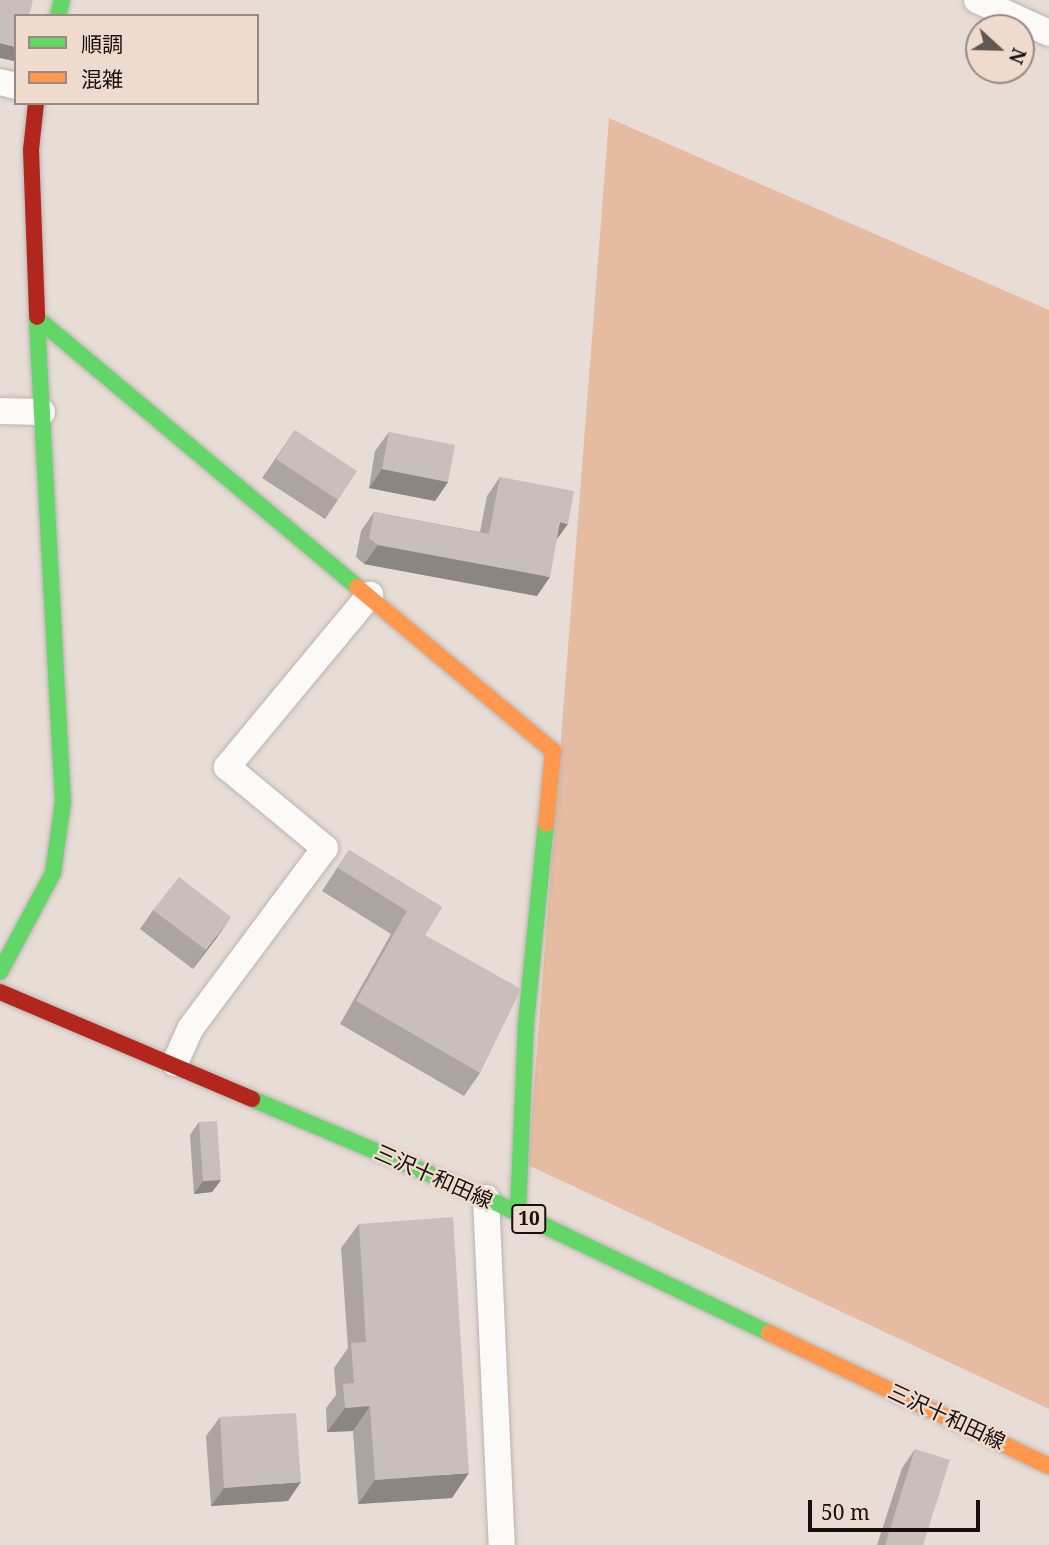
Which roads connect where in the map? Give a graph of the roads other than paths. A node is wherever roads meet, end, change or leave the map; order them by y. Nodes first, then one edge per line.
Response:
1 (977, 0) edge
2 (1049, 33) edge
3 (36, 105) edge
4 (38, 318) junction
5 (0, 411) edge
6 (42, 412) junction
7 (370, 595) junction
8 (0, 972) edge
9 (0, 992) edge
10 (175, 1063) junction
11 (486, 1198) junction
12 (518, 1213) junction
13 (1049, 1466) edge
14 (502, 1545) edge

1 - 2 street
3 - 4 street
4 - 6 street
4 - 7 street
5 - 6 street
6 - 8 street
7 - 10 street
7 - 12 street
9 - 10 street, 三沢十和田線 / 10
10 - 11 street, 三沢十和田線 / 10
11 - 12 street, 三沢十和田線 / 10
11 - 14 street
12 - 13 street, 三沢十和田線 / 10

